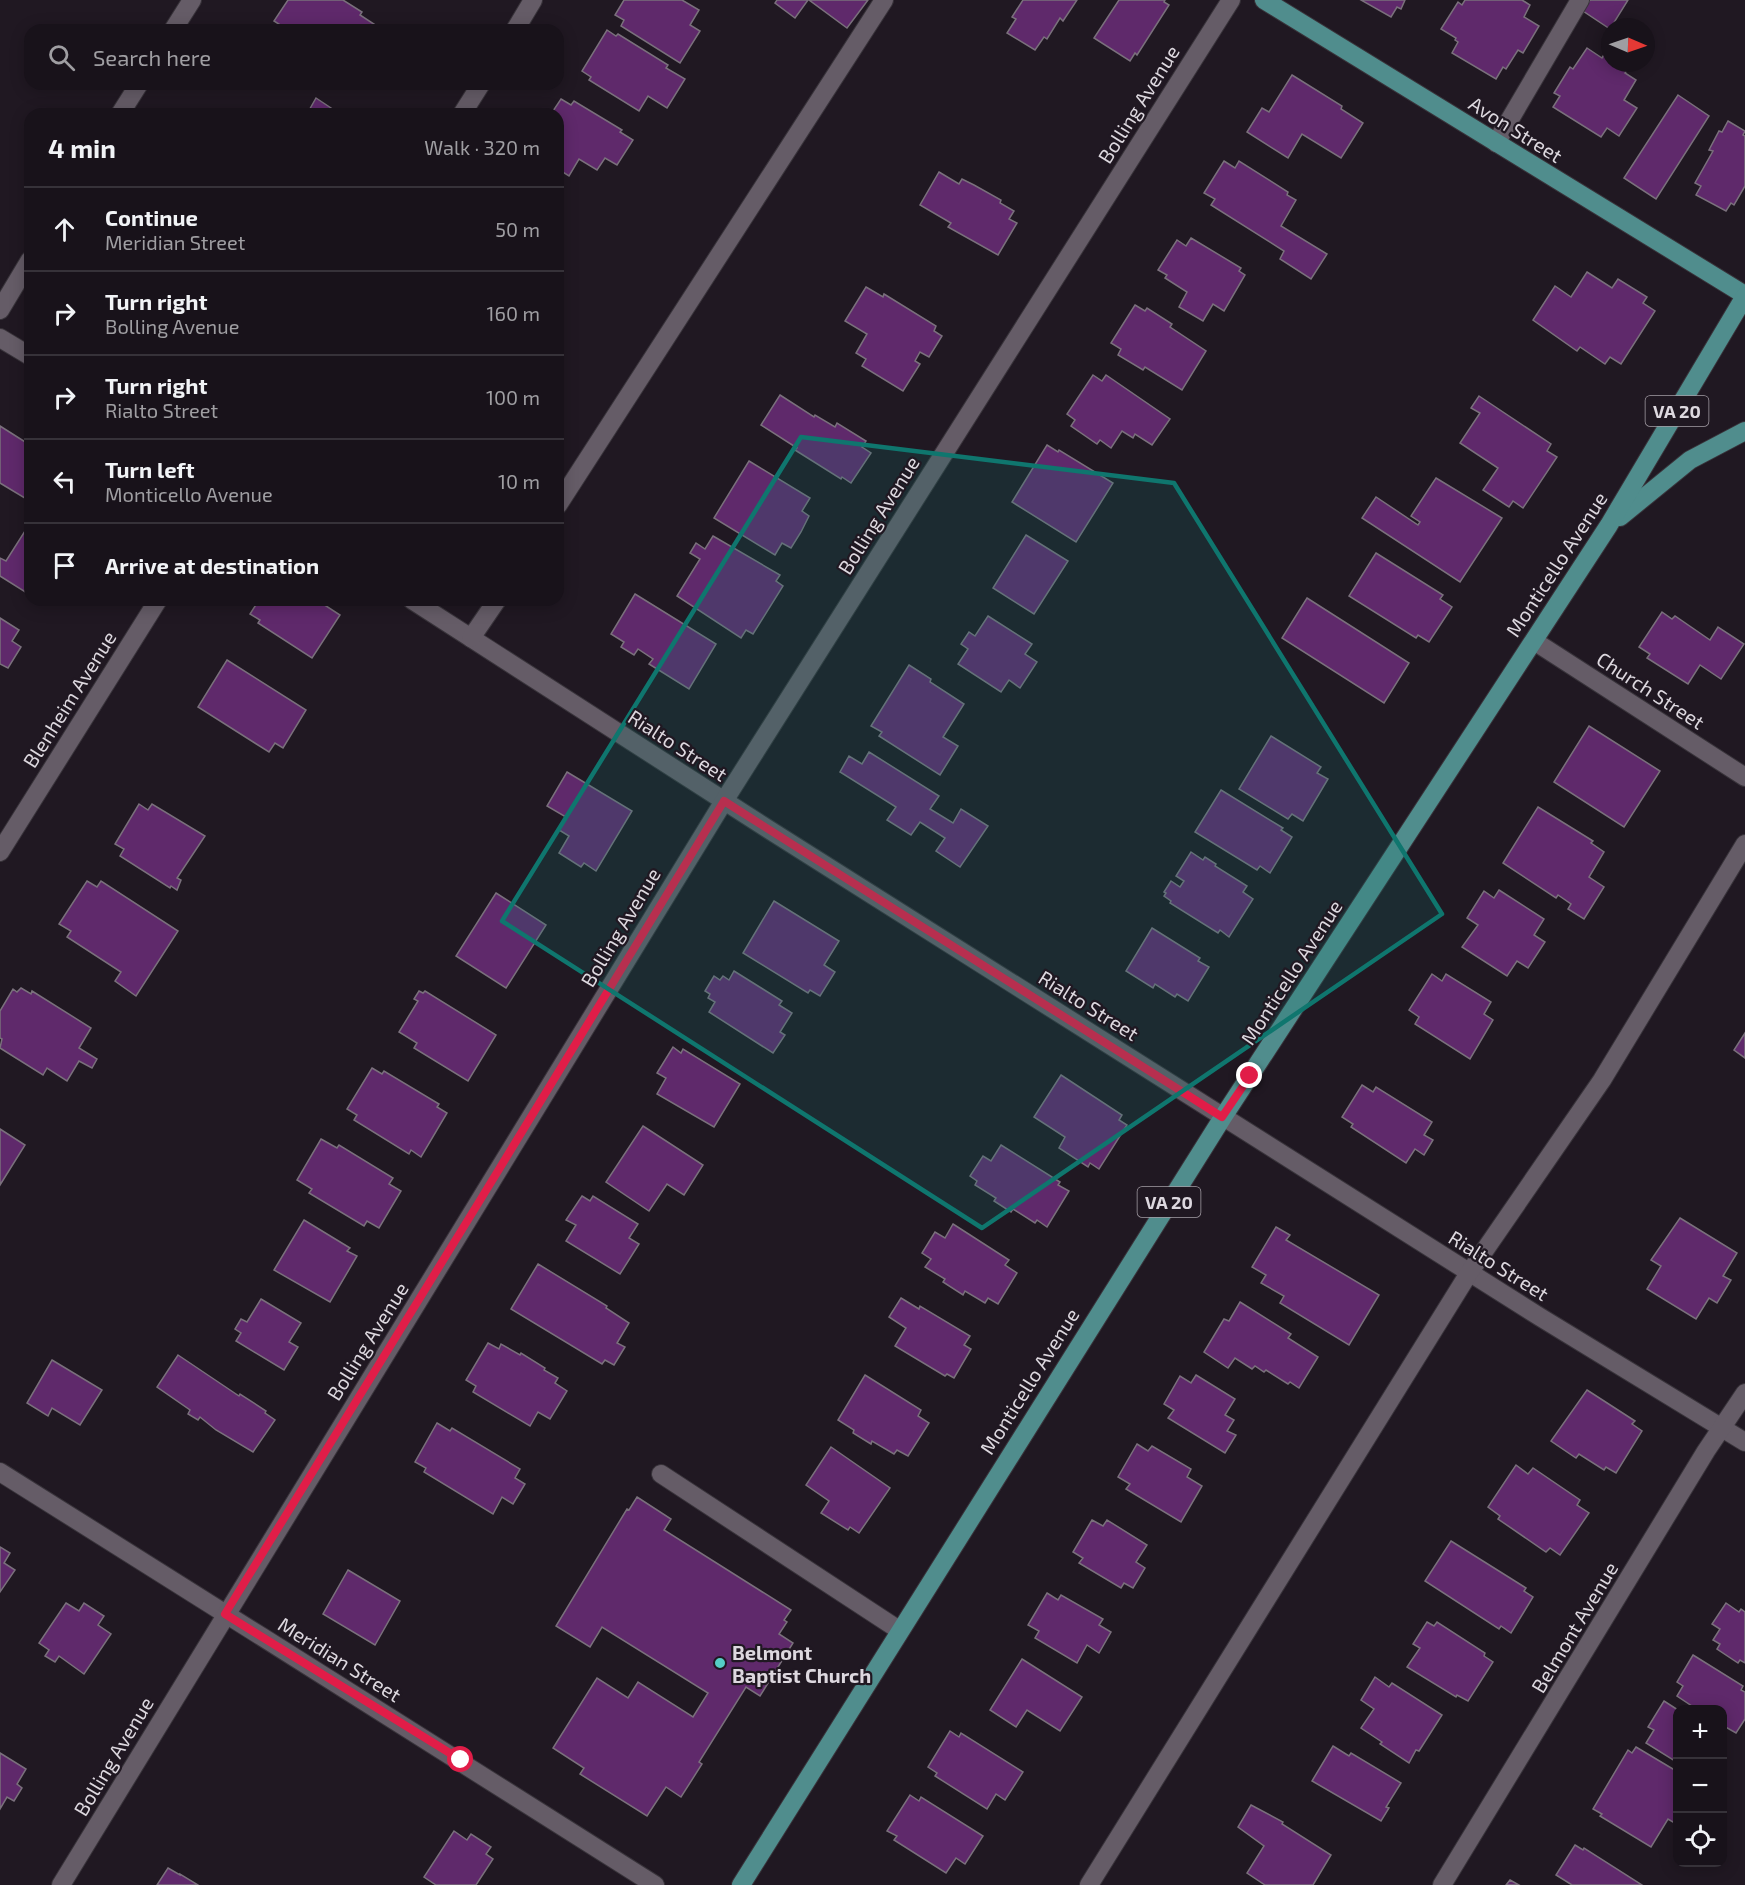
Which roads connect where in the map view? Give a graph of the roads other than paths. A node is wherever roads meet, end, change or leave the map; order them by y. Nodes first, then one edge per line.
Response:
1 (192, 0) edge
2 (533, 0) edge
3 (884, 0) edge
4 (1231, 0) edge
5 (1264, 0) edge
6 (1580, 0) edge
7 (177, 24) edge
8 (518, 24) edge
9 (135, 90) edge
10 (477, 90) edge
11 (124, 108) edge
12 (466, 108) edge
13 (1496, 143) junction
14 (24, 270) edge
15 (1745, 296) edge
16 (0, 310) edge
17 (0, 338) edge
18 (24, 352) edge
19 (1745, 431) edge
20 (564, 496) edge
21 (1609, 525) junction
22 (154, 606) edge
23 (421, 606) edge
24 (492, 606) edge
25 (471, 638) junction
26 (1534, 641) junction
27 (1745, 777) edge
28 (724, 801) junction
29 (1745, 844) edge
30 (0, 852) edge
31 (1222, 1117) junction
32 (1469, 1273) junction
33 (1745, 1393) edge
34 (1723, 1429) junction
35 (1745, 1442) edge
36 (0, 1472) edge
37 (661, 1474) dead end
38 (225, 1614) junction
39 (900, 1630) junction
40 (61, 1885) edge
41 (655, 1885) edge
42 (741, 1885) edge
43 (1089, 1885) edge
44 (1443, 1885) edge

1 - 7 street
2 - 8 street
3 - 20 street
4 - 28 street, Bolling Avenue
5 - 13 main road, Avon Street
6 - 13 street
9 - 11 street
10 - 12 street
13 - 15 main road, Avon Street
14 - 16 street
15 - 21 main road, Monticello Avenue / VA 20
17 - 18 street
19 - 21 main road, VA 20
21 - 26 main road, Monticello Avenue / VA 20
22 - 30 street, Blenheim Avenue
23 - 25 street, Rialto Street
24 - 25 street
25 - 28 street, Rialto Street
26 - 27 street, Church Street
26 - 31 main road, Monticello Avenue / VA 20
28 - 31 street, Rialto Street
28 - 38 street, Bolling Avenue
29 - 32 street
31 - 32 street, Rialto Street
31 - 39 main road, Monticello Avenue / VA 20
32 - 34 street, Rialto Street
32 - 43 street
33 - 34 street, Belmont Avenue
34 - 35 street, Rialto Street
34 - 44 street, Belmont Avenue
36 - 38 street, Meridian Street
37 - 39 street
38 - 40 street, Bolling Avenue
38 - 41 street, Meridian Street
39 - 42 main road, Monticello Avenue / VA 20

